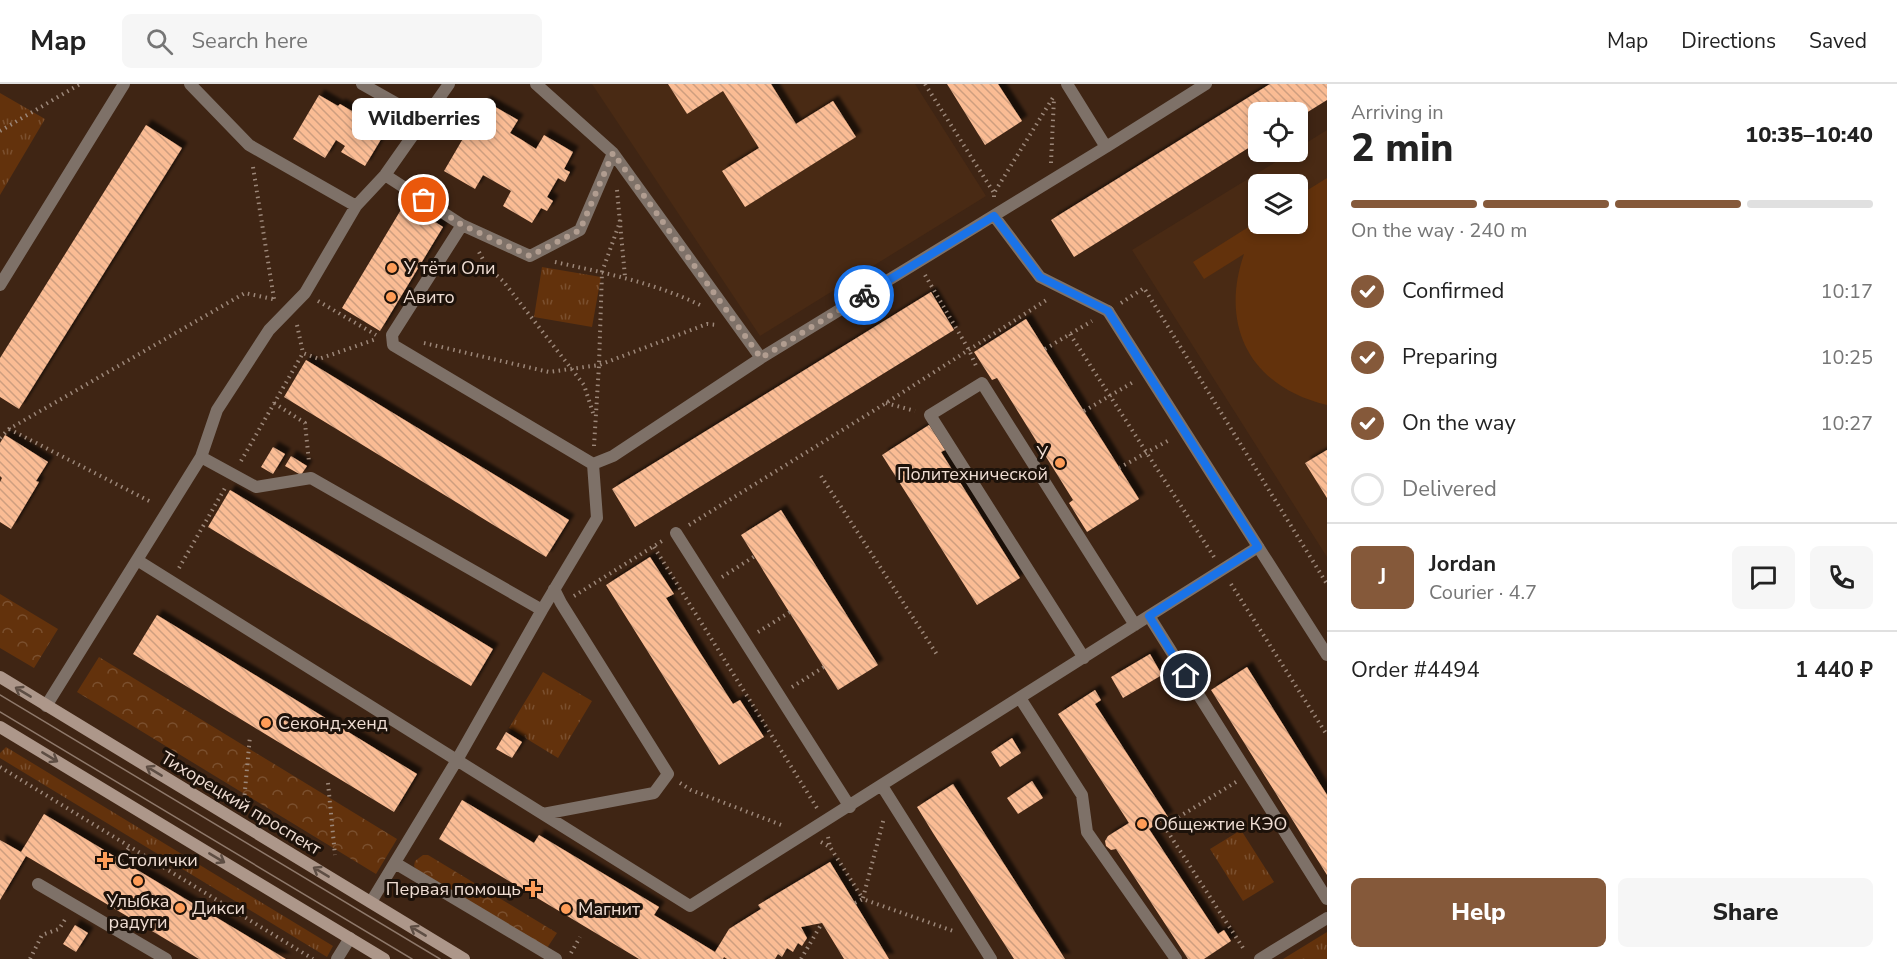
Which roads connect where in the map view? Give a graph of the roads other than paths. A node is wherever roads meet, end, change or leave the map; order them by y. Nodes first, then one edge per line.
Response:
1 (124, 84) edge
2 (190, 84) edge
3 (362, 84) edge
4 (449, 84) edge
5 (536, 84) edge
6 (1066, 84) edge
7 (1206, 84) edge
8 (424, 119) junction
9 (1106, 147) junction
10 (613, 153) junction
11 (386, 175) junction
12 (356, 206) junction
13 (994, 216) junction
14 (462, 225) junction
15 (0, 285) edge
16 (761, 358) junction
17 (201, 457) junction
18 (593, 464) junction
19 (676, 533) road end
20 (1258, 547) junction
21 (137, 560) junction
22 (554, 589) junction
23 (542, 610) junction
24 (1149, 616) junction
25 (1135, 625) junction
26 (1327, 655) edge
27 (1084, 658) junction
28 (0, 677) edge
29 (1020, 698) junction
30 (46, 706) junction
31 (2, 731) edge
32 (457, 760) junction
33 (882, 786) junction
34 (850, 807) junction
35 (543, 814) junction
36 (395, 863) junction
37 (38, 884) dead end
38 (1327, 899) edge
39 (371, 903) junction
40 (1327, 918) edge
41 (350, 939) junction
42 (166, 959) edge
43 (337, 959) edge
44 (384, 959) edge
45 (464, 959) edge
46 (556, 959) edge
47 (992, 959) edge
48 (1176, 959) edge
49 (1260, 959) edge

1 - 15 street
2 - 12 street
3 - 8 street
4 - 8 street
5 - 10 street
6 - 9 street
7 - 9 street
8 - 11 street
9 - 13 street
10 - 14 street
10 - 16 street
11 - 12 street
11 - 14 street
12 - 17 street
13 - 16 street
13 - 20 street
14 - 18 street
16 - 18 street
17 - 21 street
17 - 23 street
18 - 22 street
19 - 34 street
20 - 24 street
20 - 26 street
21 - 30 street
21 - 32 street
22 - 23 street
22 - 35 street
23 - 32 street
24 - 25 street
24 - 38 street
25 - 27 street
25 - 27 street
27 - 29 street
30 -> 28 main road, Тихорецкий проспект
29 - 33 street
29 - 48 street
39 -> 30 main road, Тихорецкий проспект
31 -> 41 main road
32 - 35 street
32 - 36 street
33 - 34 street
33 - 47 street
34 - 35 street
36 - 39 street
36 - 46 street
37 - 42 street
45 -> 39 main road, Тихорецкий проспект
40 - 49 street
41 - 43 street
41 - 44 main road

